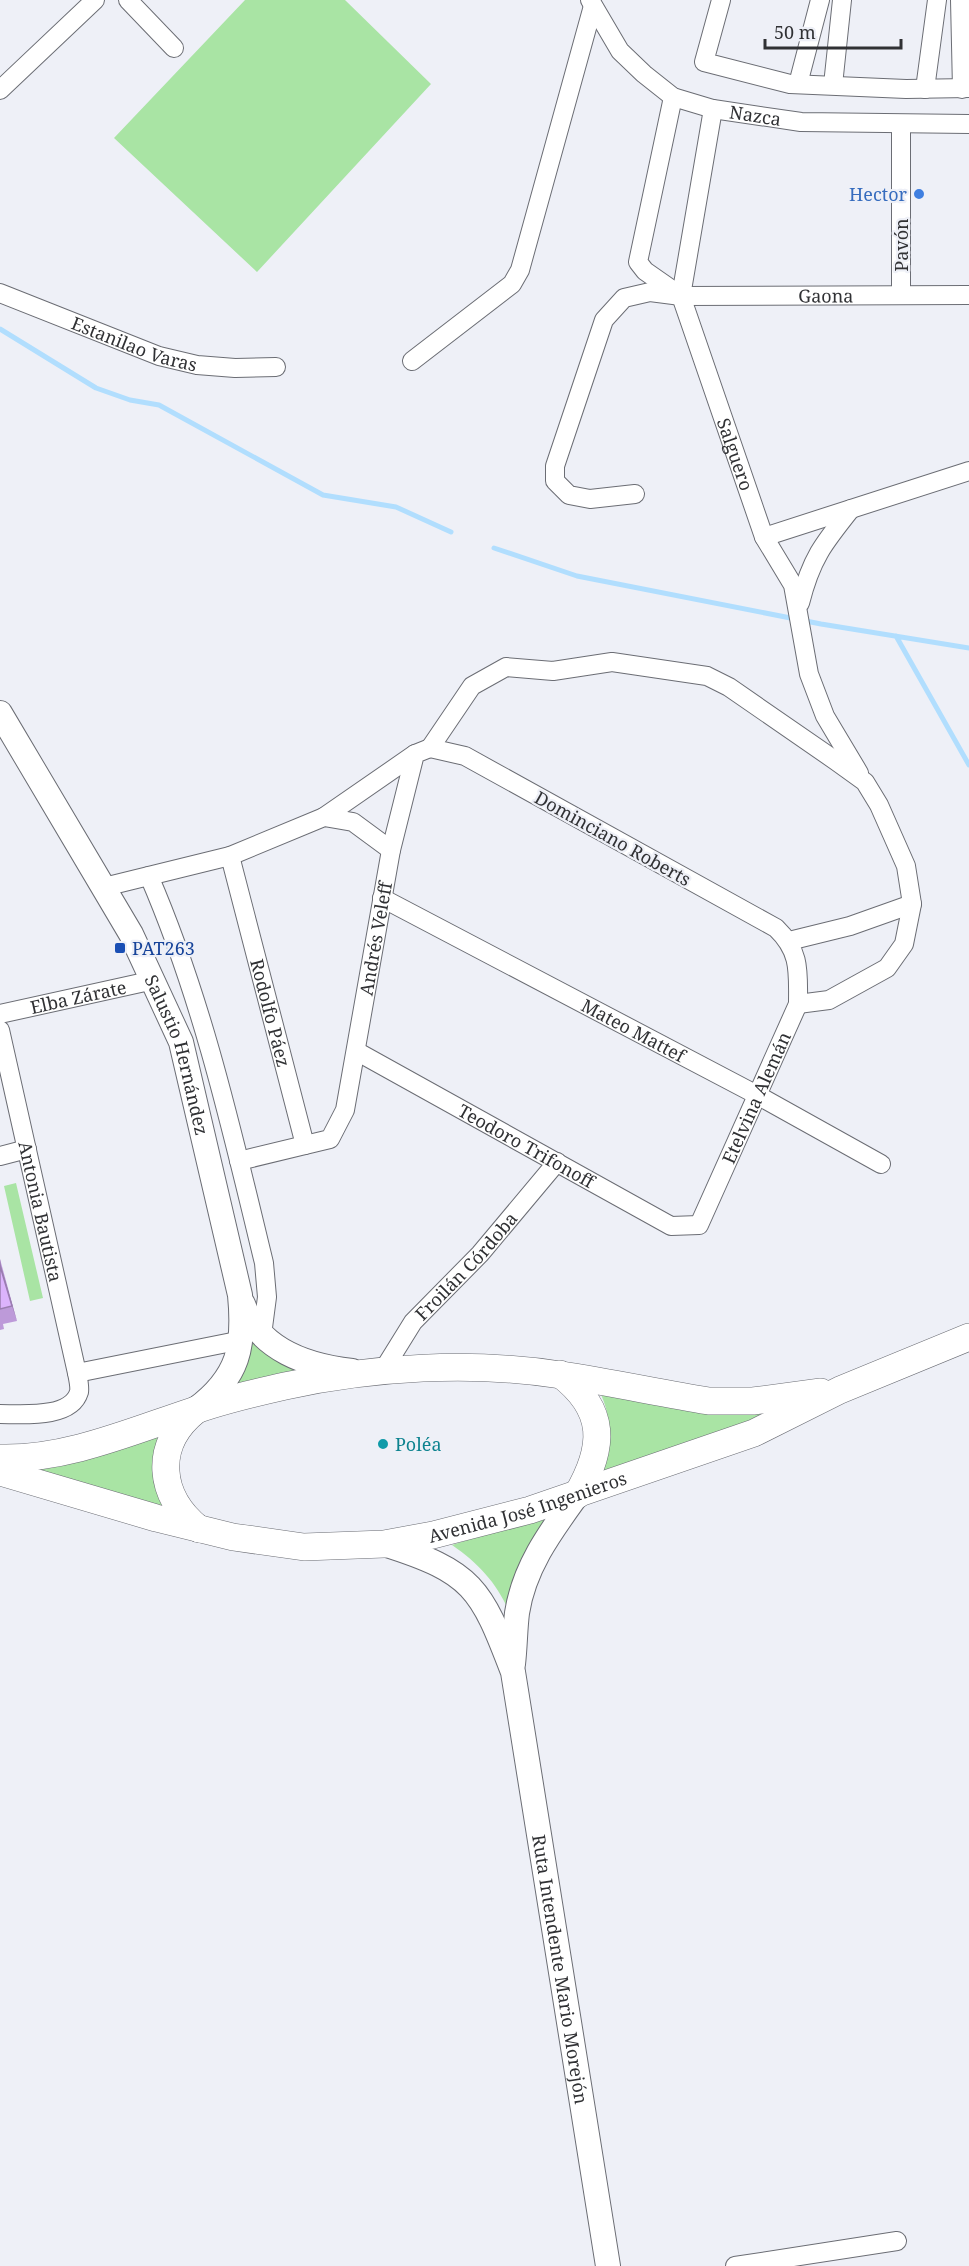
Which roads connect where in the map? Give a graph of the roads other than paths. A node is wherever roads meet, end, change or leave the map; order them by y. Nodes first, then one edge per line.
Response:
1 (95, 0) edge
2 (128, 0) edge
3 (721, 0) edge
4 (820, 0) edge
5 (842, 0) edge
6 (938, 0) edge
7 (960, 0) edge
8 (591, 3) edge
9 (174, 48) dead end
10 (798, 84) junction
11 (832, 85) junction
12 (965, 88) edge
13 (925, 89) junction
14 (0, 90) edge
15 (673, 97) junction
16 (713, 109) junction
17 (901, 124) junction
18 (969, 124) edge
19 (0, 293) edge
20 (901, 294) junction
21 (969, 295) edge
22 (681, 296) junction
23 (412, 361) dead end
24 (276, 367) dead end
25 (969, 471) edge
26 (635, 494) dead end
27 (851, 509) junction
28 (764, 537) junction
29 (799, 609) junction
30 (0, 713) edge
31 (422, 751) junction
32 (865, 782) junction
33 (324, 817) junction
34 (391, 850) junction
35 (230, 856) junction
36 (149, 876) junction
37 (104, 887) junction
38 (382, 898) junction
39 (912, 904) junction
40 (789, 941) junction
41 (154, 980) junction
42 (798, 1004) junction
43 (0, 1014) edge
44 (0, 1030) edge
45 (356, 1051) junction
46 (757, 1095) junction
47 (305, 1145) junction
48 (27, 1149) junction
49 (0, 1156) edge
50 (239, 1161) junction
51 (557, 1162) junction
52 (881, 1164) dead end
53 (699, 1225) joint
54 (969, 1336) edge
55 (252, 1337) junction
56 (78, 1372) junction
57 (382, 1372) junction
58 (560, 1374) junction
59 (840, 1390) junction
60 (196, 1410) junction
61 (0, 1414) edge
62 (0, 1458) edge
63 (0, 1472) edge
64 (577, 1494) junction
65 (199, 1529) junction
66 (384, 1544) junction
67 (513, 1672) junction
68 (897, 2241) dead end
69 (826, 2259) edge
70 (608, 2266) edge
71 (735, 2266) edge

1 - 14 street
2 - 9 street
3 - 10 street
4 - 10 street
5 - 11 street
6 - 13 street
7 - 12 street
8 - 15 street, Nazca
8 - 23 street
10 - 11 street
11 - 13 street
12 - 13 street
15 - 16 street, Nazca
15 - 22 street
16 - 17 street, Nazca
16 - 22 street, Salguero
17 - 18 street, Nazca
17 - 20 street, Pavón
19 - 24 street, Estanilao Varas
20 - 21 street, Gaona
20 - 22 street, Gaona
22 - 26 street, Gaona
22 - 28 street, Salguero
25 - 27 street
27 - 28 street
27 - 29 street
28 - 29 street, Salguero
29 - 32 street, Salguero
30 - 37 main road, Salustio Hernández
31 - 32 street
31 - 33 street
31 - 34 street, Andrés Veleff
31 - 40 street, Dominciano Roberts
32 - 39 street, Salguero
33 - 34 street
33 - 35 street
34 - 38 street, Andrés Veleff
35 - 36 street
35 - 47 street, Rodolfo Páez
36 - 37 street
36 - 50 street
37 - 41 main road, Salustio Hernández
38 - 45 street, Andrés Veleff
38 - 46 street, Mateo Mattef
39 - 40 street
39 - 42 street
40 - 42 street, Etelvina Alemán
41 - 43 street, Elba Zárate
41 - 55 main road, Salustio Hernández
42 - 46 street, Etelvina Alemán
44 - 48 street, Antonia Bautista
45 - 47 street, Andrés Veleff
45 - 51 street, Teodoro Trifonoff
46 - 52 street, Mateo Mattef
46 - 53 street, Etelvina Alemán
47 - 50 street
48 - 49 street
48 - 56 street, Antonia Bautista
50 - 55 street
51 - 53 street, Teodoro Trifonoff
51 - 57 street, Froilán Córdoba
54 - 59 main road, Avenida José Ingenieros
55 - 56 street
55 - 57 main road, Salustio Hernández
55 - 60 main road
56 - 61 street, Antonia Bautista
57 - 58 main road, Avenida José Ingenieros
57 - 60 main road, Avenida José Ingenieros
58 - 59 main road, Avenida José Ingenieros
58 - 64 main road
59 - 64 main road, Avenida José Ingenieros
60 - 62 main road, Avenida José Ingenieros
60 - 65 main road
63 - 65 main road, Avenida José Ingenieros
64 - 66 main road, Avenida José Ingenieros
64 - 67 main road
65 - 66 main road, Avenida José Ingenieros
66 - 67 main road
67 - 70 main road, Ruta Intendente Mario Morejón
68 - 69 street
69 - 71 street

